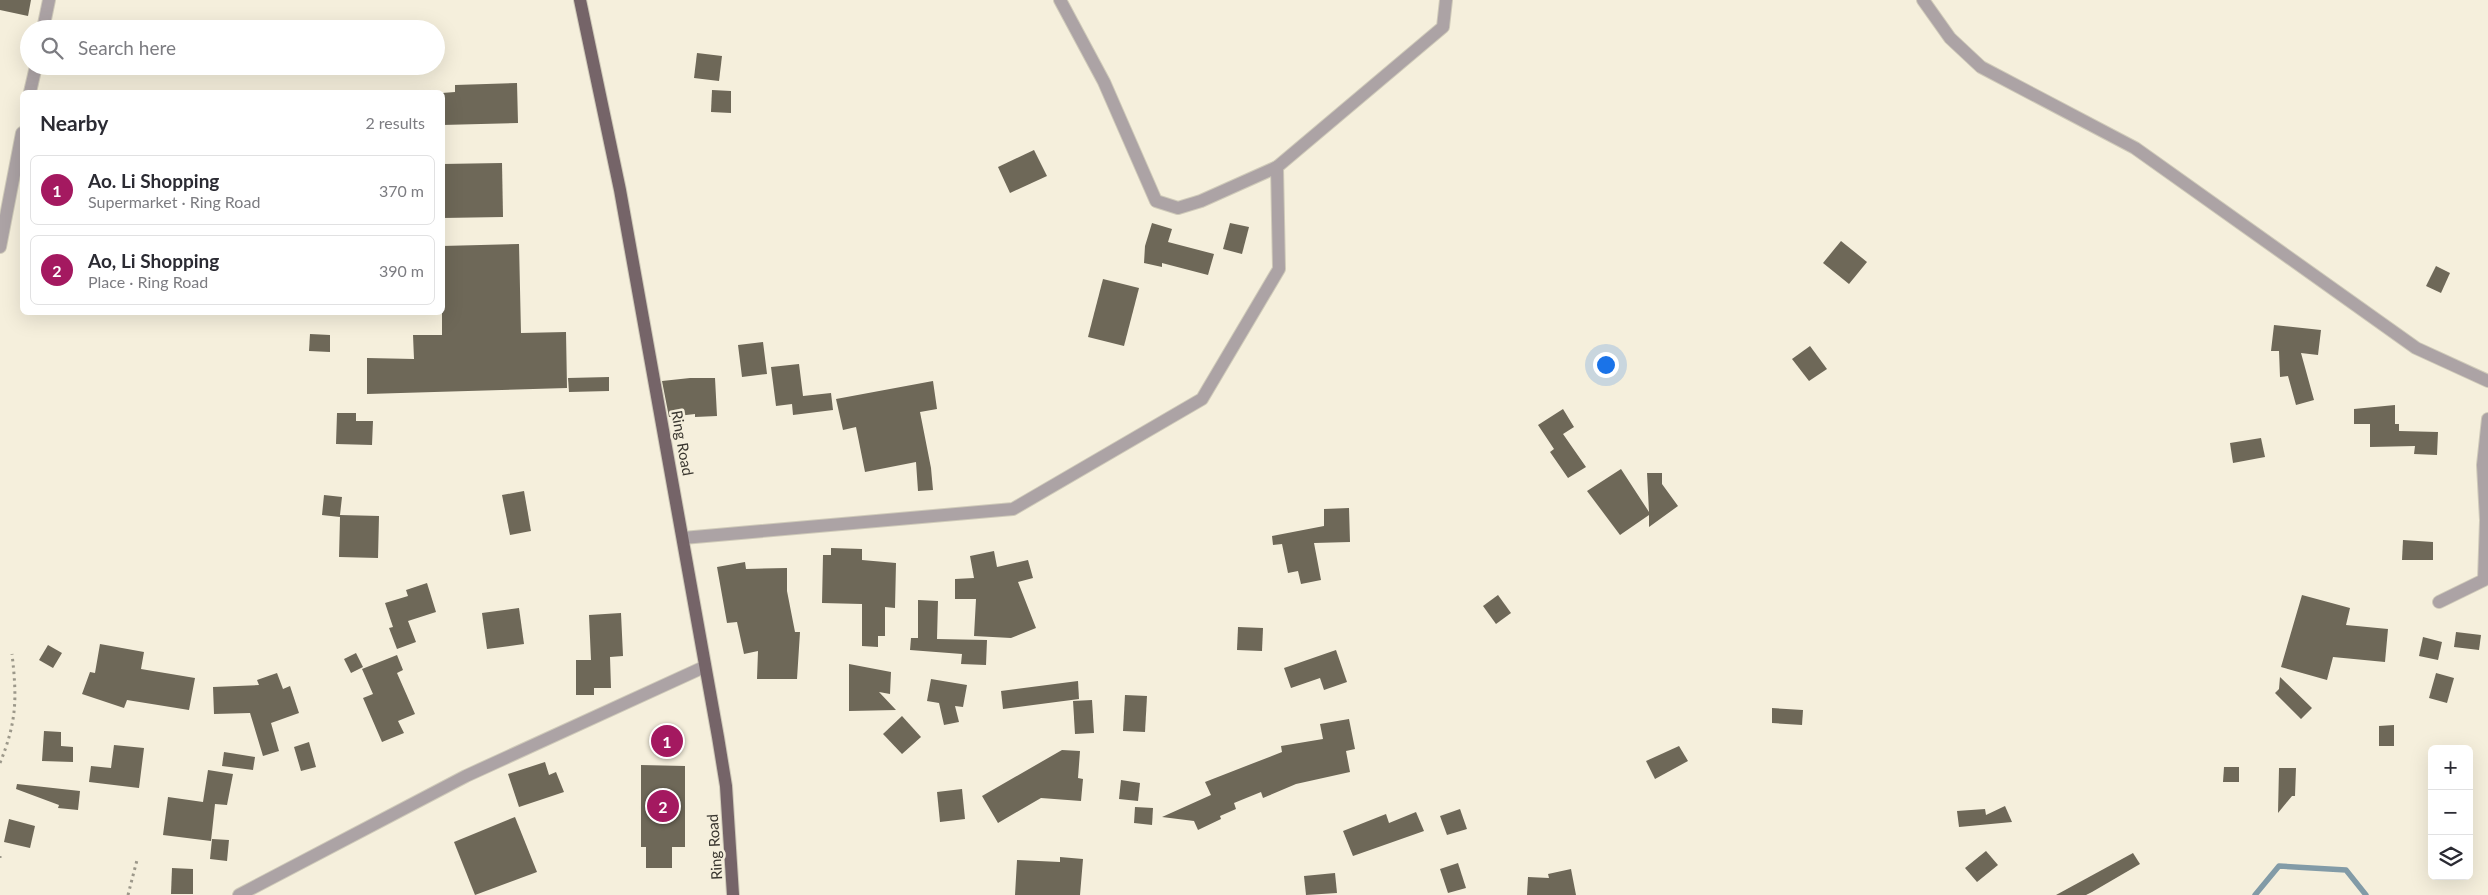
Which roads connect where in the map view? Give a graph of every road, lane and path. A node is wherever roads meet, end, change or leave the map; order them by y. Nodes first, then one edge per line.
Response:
1 (49, 0) edge
2 (580, 0) edge
3 (1060, 0) edge
4 (1446, 0) edge
5 (1923, 0) edge
6 (45, 20) edge
7 (34, 75) edge
8 (30, 90) edge
9 (20, 143) edge
10 (1278, 167) junction
11 (0, 247) edge
12 (2488, 381) edge
13 (2488, 420) edge
14 (683, 538) junction
15 (2439, 602) dead end
16 (12, 654) dead end
17 (704, 667) junction
18 (0, 763) edge
19 (137, 860) dead end
20 (128, 895) edge
21 (239, 895) edge
22 (733, 895) edge

1 - 6 street
2 - 14 main road, Ring Road
3 - 10 street
4 - 10 street
5 - 12 street
7 - 8 street
9 - 11 street
10 - 14 street
13 - 15 street
14 - 17 main road, Ring Road
16 - 18 path
17 - 21 street
17 - 22 main road, Ring Road
19 - 20 path

